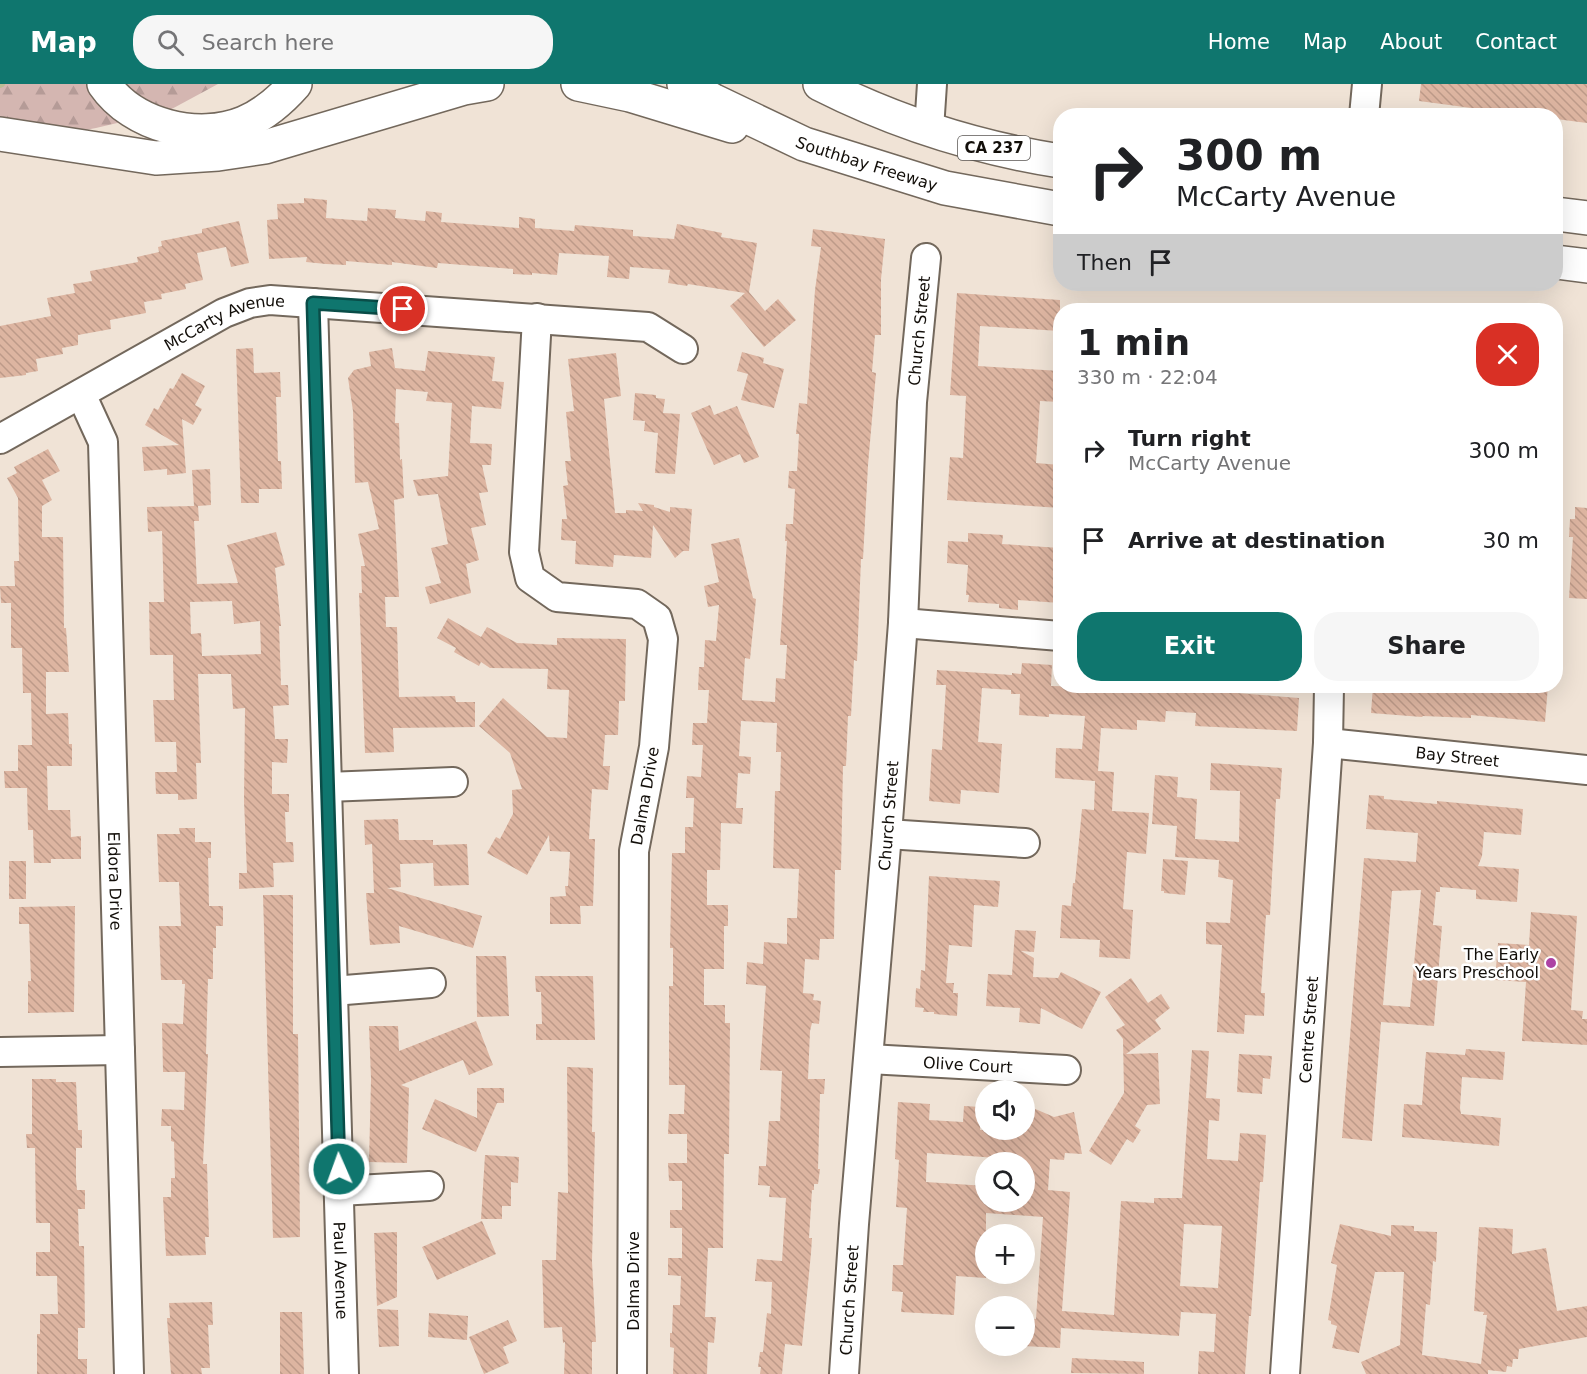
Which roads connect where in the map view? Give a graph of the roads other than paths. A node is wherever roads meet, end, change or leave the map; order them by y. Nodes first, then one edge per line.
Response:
1 (295, 84) edge
2 (487, 84) edge
3 (578, 84) edge
4 (684, 84) edge
5 (820, 84) edge
6 (932, 84) edge
7 (1367, 84) edge
8 (110, 91) edge
9 (1365, 108) edge
10 (929, 129) junction
11 (0, 134) edge
12 (804, 144) junction
13 (1053, 160) edge
14 (1053, 208) edge
15 (1563, 215) edge
16 (1587, 218) edge
17 (926, 258) dead end
18 (1563, 263) edge
19 (1587, 266) edge
20 (313, 303) junction
21 (537, 318) junction
22 (683, 349) dead end
23 (81, 394) junction
24 (0, 439) edge
25 (903, 623) junction
26 (1053, 635) edge
27 (1329, 693) edge
28 (1328, 743) junction
29 (1587, 770) edge
30 (453, 782) dead end
31 (327, 787) junction
32 (887, 834) junction
33 (1025, 843) dead end
34 (431, 983) dead end
35 (333, 991) junction
36 (120, 1050) junction
37 (0, 1052) edge
38 (869, 1059) junction
39 (1066, 1070) dead end
40 (429, 1186) dead end
41 (339, 1191) junction
42 (129, 1374) edge
43 (344, 1374) edge
44 (632, 1374) edge
45 (844, 1374) edge
46 (1285, 1374) edge

1 - 8 highway
2 - 11 highway
3 - 12 highway
4 - 12 highway, Southbay Freeway
5 - 10 highway, CA 237
6 - 10 street
7 - 9 street
10 - 13 highway, CA 237
12 - 14 highway, Southbay Freeway
15 - 16 highway
17 - 25 street, Church Street
18 - 19 highway
20 - 21 street, McCarty Avenue
20 - 23 street, McCarty Avenue
20 - 31 street, Paul Avenue
21 - 22 street, McCarty Avenue
21 - 44 street, Dalma Drive
23 - 24 street, McCarty Avenue
23 - 36 street, Eldora Drive
25 - 26 street
25 - 32 street, Church Street
27 - 28 street, Centre Street
28 - 29 street, Bay Street
28 - 46 street, Centre Street
30 - 31 street
31 - 35 street, Paul Avenue
32 - 33 street
32 - 38 street, Church Street
34 - 35 street
35 - 41 street, Paul Avenue
36 - 37 street
36 - 42 street, Eldora Drive
38 - 39 street, Olive Court
38 - 45 street, Church Street
40 - 41 street
41 - 43 street, Paul Avenue

